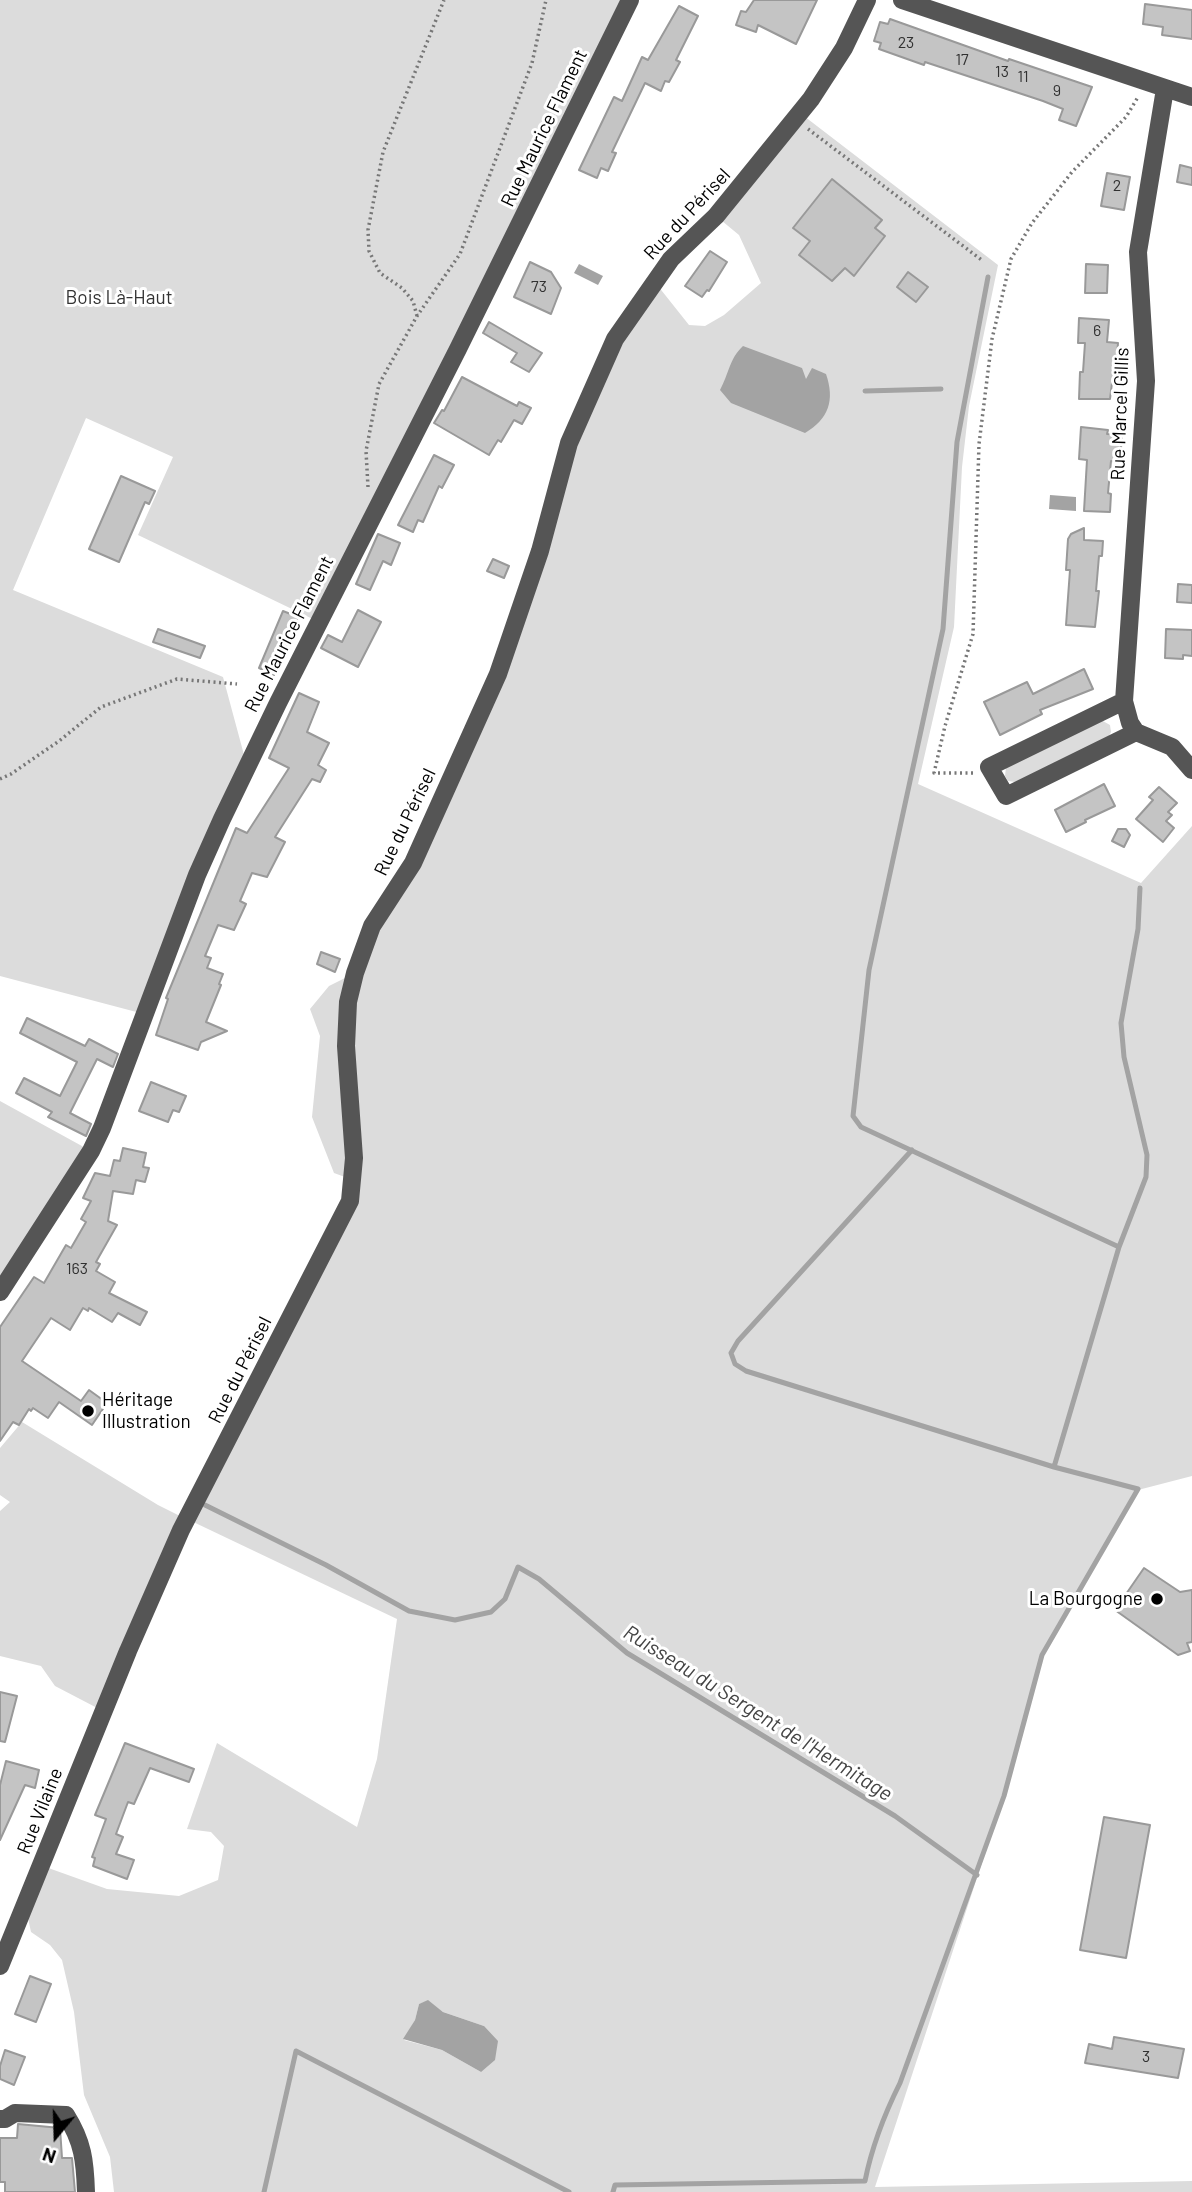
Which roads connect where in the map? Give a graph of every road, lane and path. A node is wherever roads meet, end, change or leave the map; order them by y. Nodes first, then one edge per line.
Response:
1 (443, 0) edge
2 (546, 0) edge
3 (631, 0) edge
4 (867, 0) edge
5 (902, 0) edge
6 (1146, 83) junction
7 (1165, 89) junction
8 (1192, 97) edge
9 (795, 119) junction
10 (982, 261) dead end
11 (417, 316) junction
12 (370, 521) junction
13 (237, 684) dead end
14 (1124, 701) junction
15 (1136, 732) junction
16 (1192, 769) edge
17 (993, 774) junction
18 (0, 779) edge
19 (0, 1292) edge
20 (103, 1712) joint
21 (0, 1966) edge
22 (0, 2119) edge
23 (86, 2192) edge

1 - 11 path
2 - 11 path
3 - 12 street, Rue Maurice Flament
4 - 9 street, Rue du Périsel
5 - 6 street
6 - 7 street
6 - 17 path
7 - 8 street
7 - 14 street, Rue Marcel Gillis
9 - 10 path
9 - 20 street, Rue du Périsel
11 - 12 path
12 - 19 street, Rue Maurice Flament
13 - 18 path
14 - 15 street, Rue Marcel Gillis
14 - 17 street
15 - 16 street
15 - 17 street
20 - 21 street, Rue Vilaine
22 - 23 street

